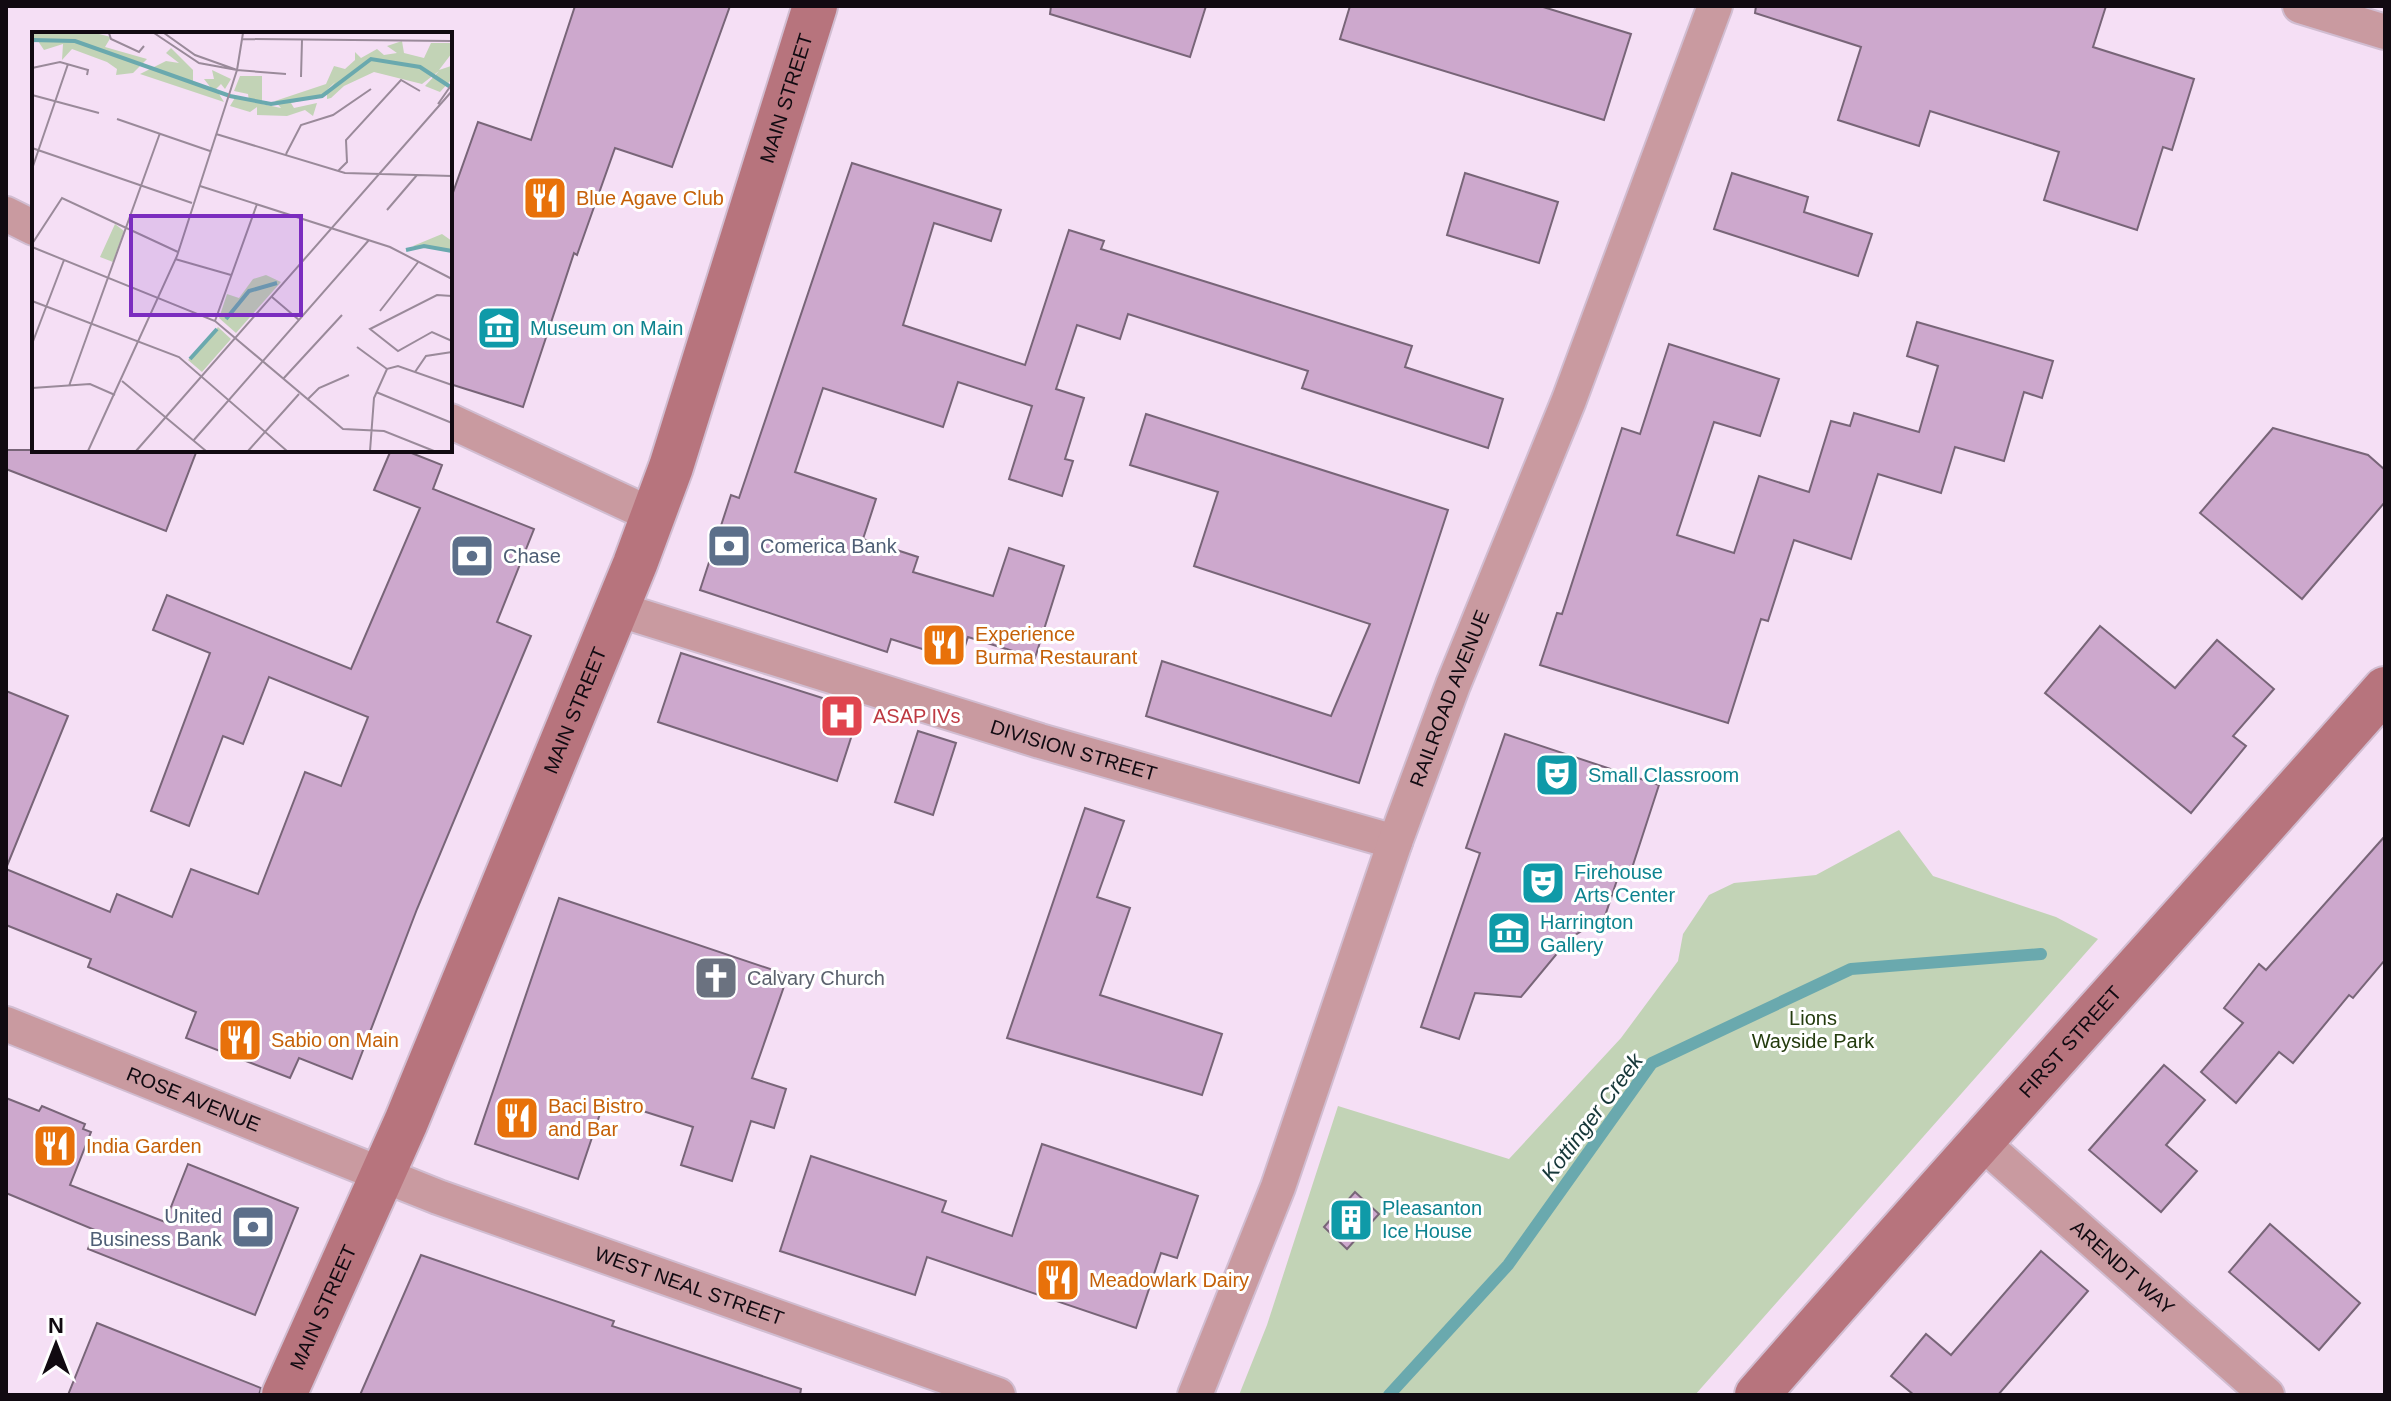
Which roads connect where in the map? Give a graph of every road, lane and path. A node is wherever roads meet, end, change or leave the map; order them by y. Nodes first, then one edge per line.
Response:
1 (815, 6) edge
2 (1715, 6) edge
3 (2300, 6) edge
4 (2385, 32) edge
5 (6, 214) edge
6 (32, 227) edge
7 (452, 422) edge
8 (654, 516) junction
9 (617, 609) junction
10 (2385, 689) edge
11 (1395, 842) junction
12 (6, 1024) edge
13 (1979, 1140) junction
14 (383, 1175) junction
15 (284, 1395) edge
16 (998, 1395) edge
17 (1195, 1395) edge
18 (1757, 1395) edge
19 (2267, 1395) edge

1 - 8 street, MAIN STREET
2 - 11 street, RAILROAD AVENUE
3 - 4 street
5 - 6 street
7 - 8 street
8 - 9 street, MAIN STREET
9 - 11 street, DIVISION STREET
9 - 14 street, MAIN STREET
10 - 13 street, FIRST STREET
11 - 17 street, RAILROAD AVENUE
12 - 14 street, ROSE AVENUE
13 - 18 street, FIRST STREET
13 - 19 street, ARENDT WAY
14 - 15 street, MAIN STREET
14 - 16 street, WEST NEAL STREET

